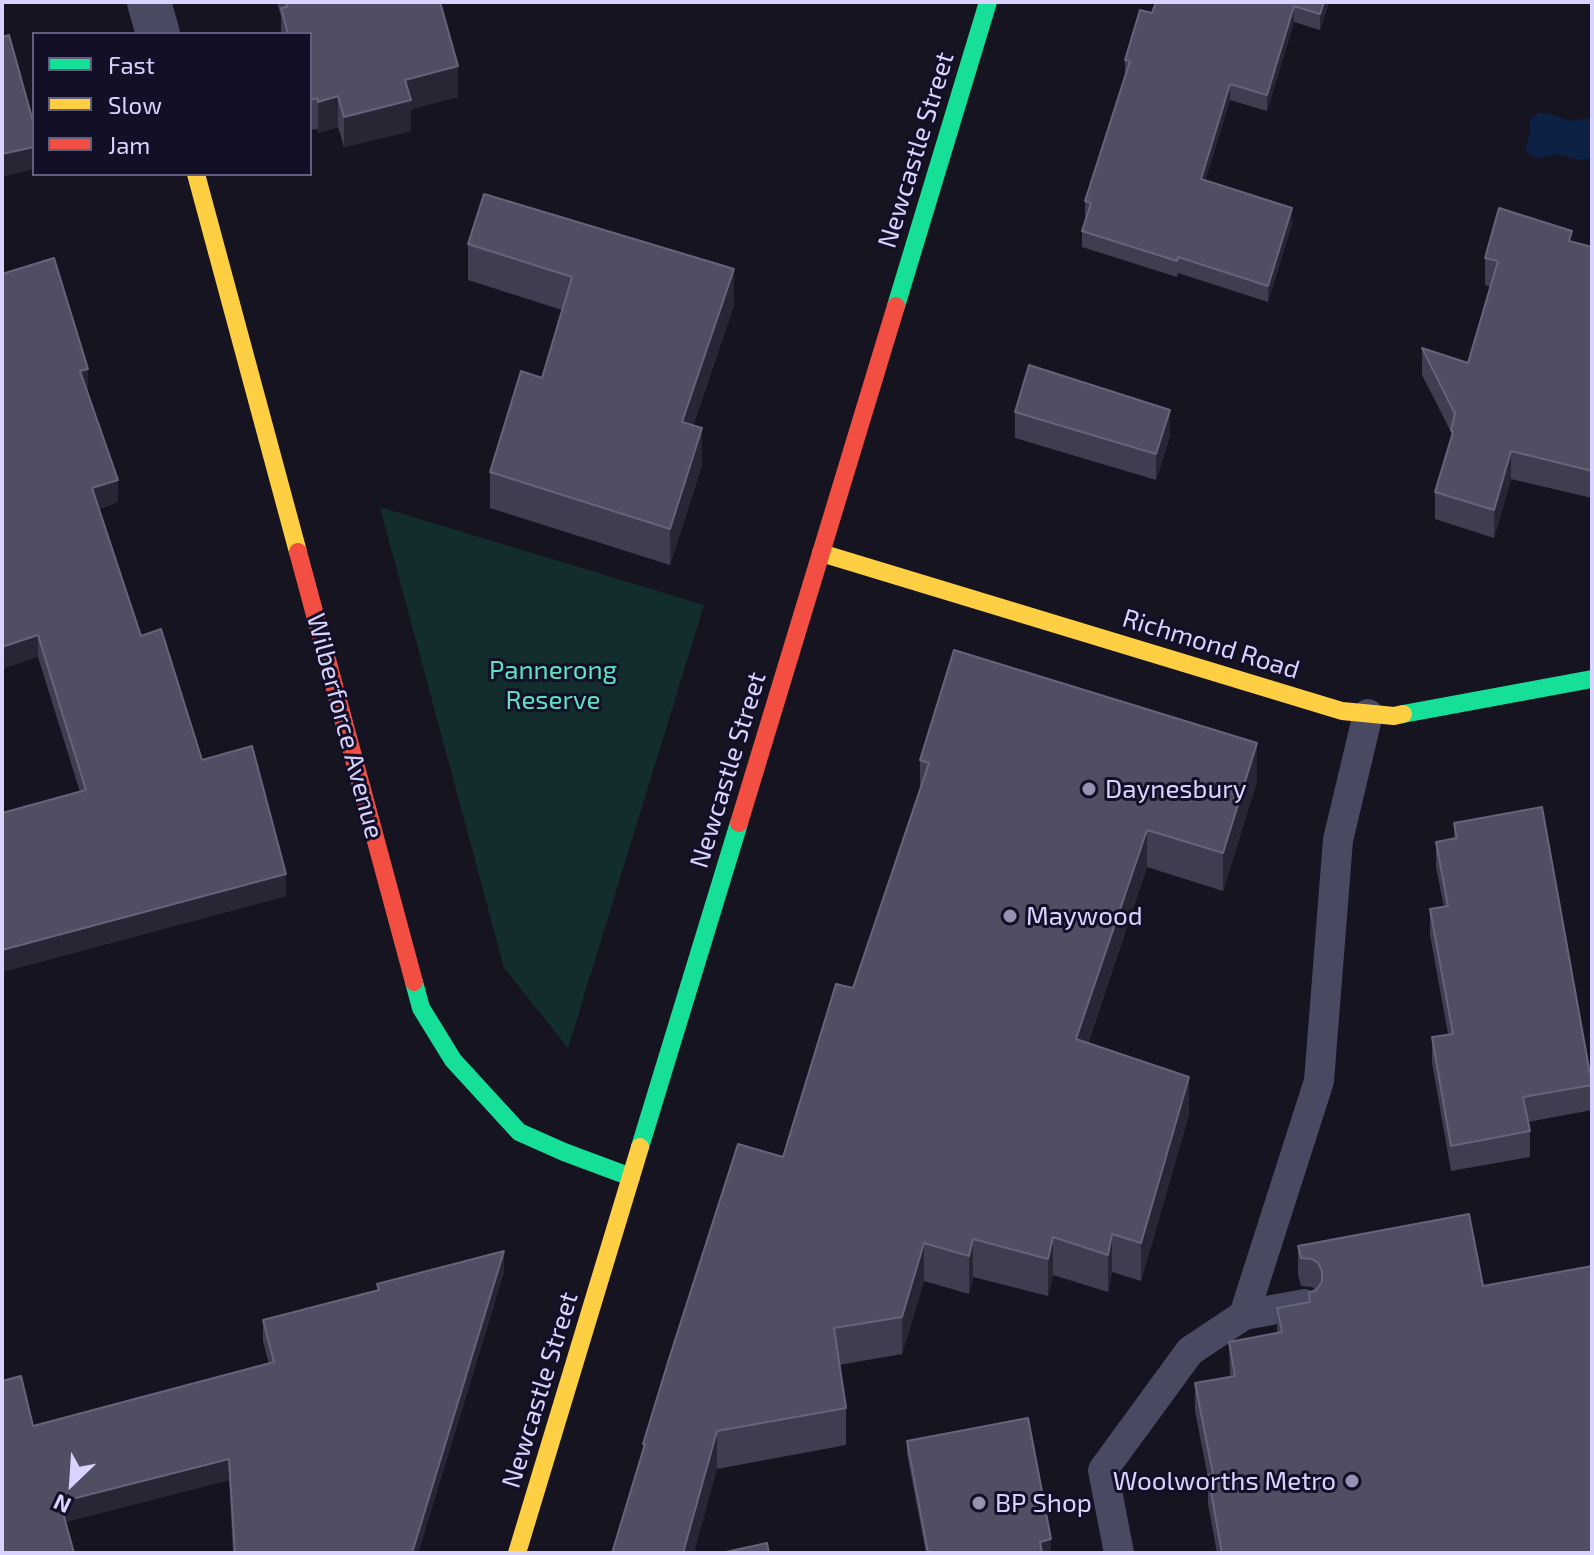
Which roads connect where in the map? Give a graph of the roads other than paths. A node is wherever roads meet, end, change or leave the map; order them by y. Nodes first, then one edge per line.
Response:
1 (149, 2) edge
2 (988, 2) edge
3 (157, 32) edge
4 (197, 176) edge
5 (821, 553) junction
6 (1592, 679) edge
7 (1368, 714) junction
8 (631, 1177) junction
9 (1305, 1304) edge
10 (1244, 1315) junction
11 (517, 1553) edge
12 (1119, 1553) edge

1 - 3 street
2 - 5 street, Newcastle Street
4 - 8 street, Wilberforce Avenue
5 - 7 street, Richmond Road
5 - 8 street, Newcastle Street
6 - 7 street, Richmond Road
7 - 10 lane
8 - 11 street, Newcastle Street
9 - 10 lane
10 - 12 lane

